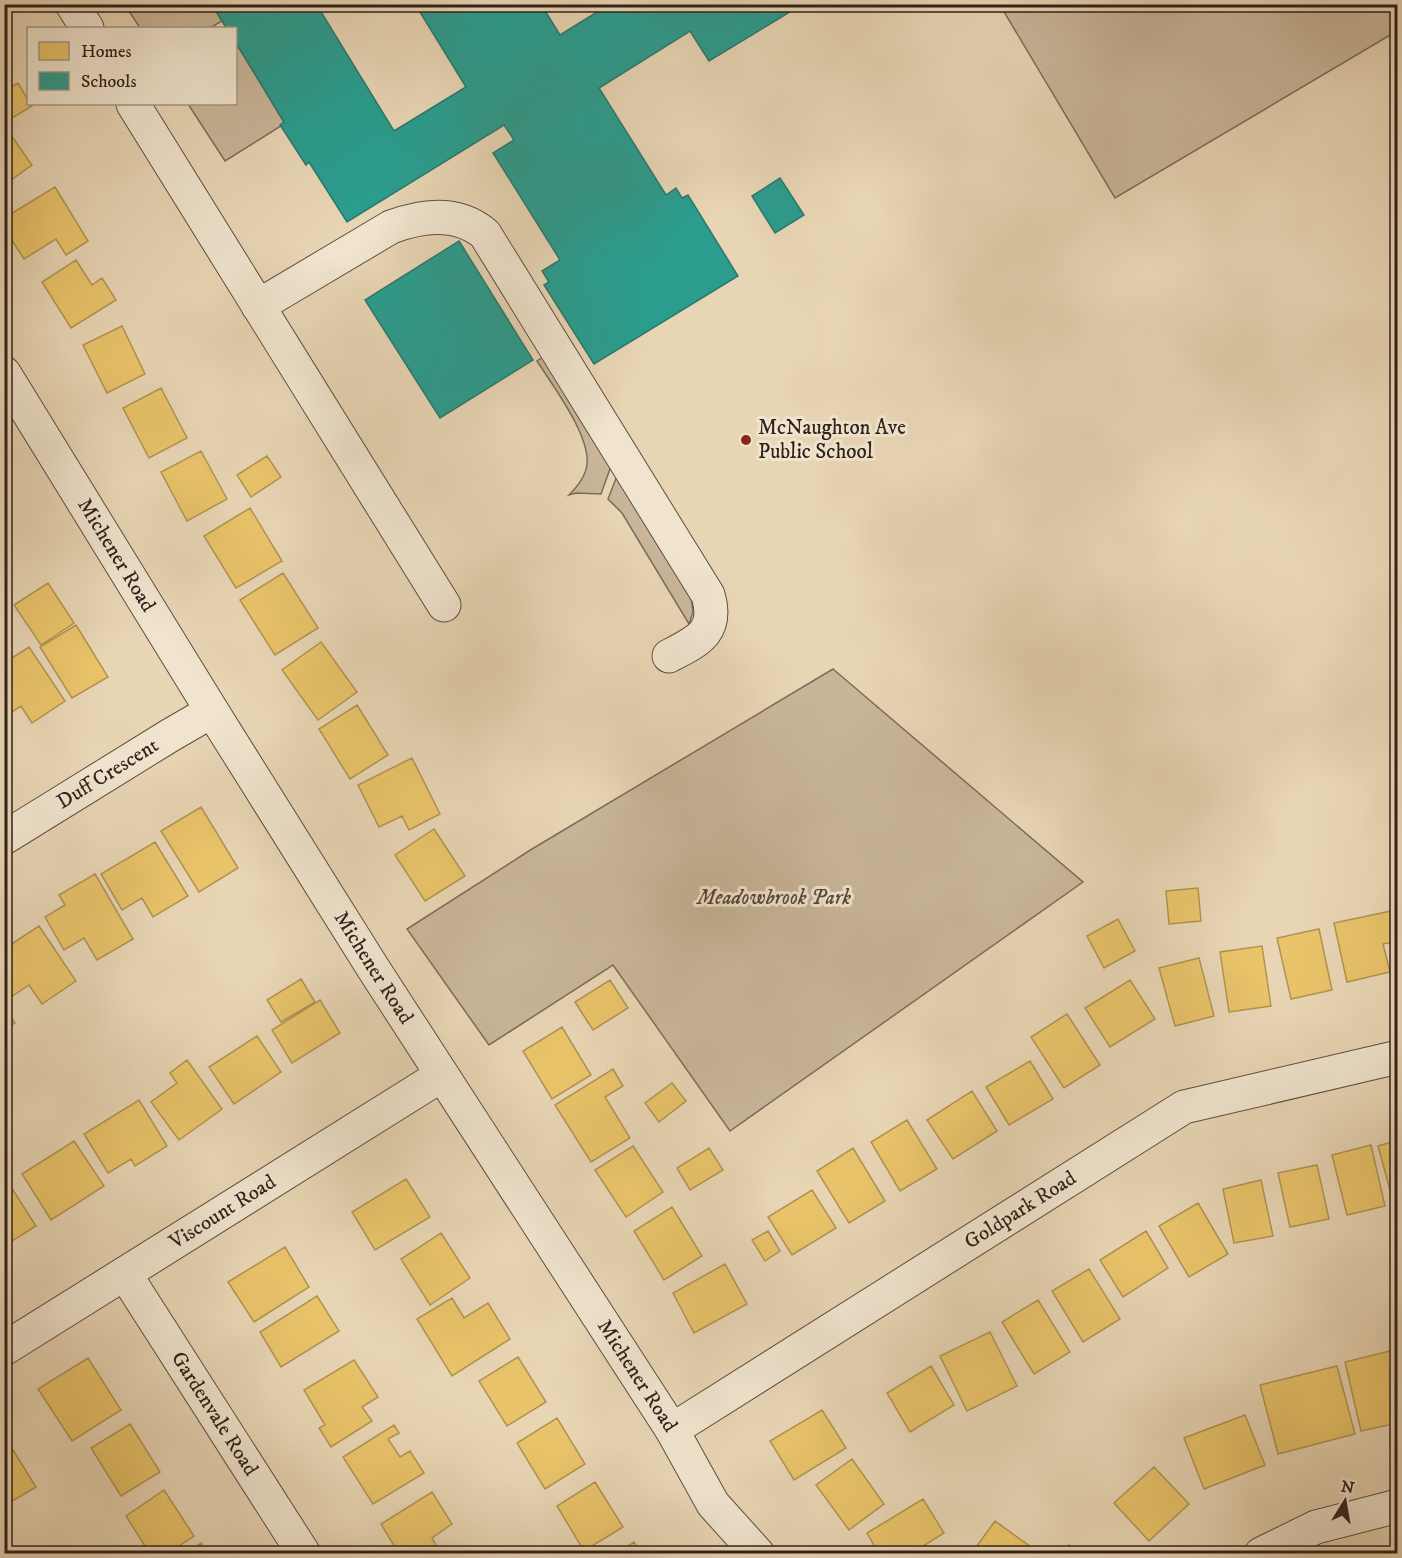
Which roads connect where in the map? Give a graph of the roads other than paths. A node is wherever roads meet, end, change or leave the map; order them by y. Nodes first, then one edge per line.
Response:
1 (72, 4) edge
2 (86, 27) edge
3 (134, 105) edge
4 (258, 306) junction
5 (4, 373) edge
6 (444, 605) dead end
7 (669, 656) dead end
8 (212, 711) junction
9 (4, 838) edge
10 (1398, 1057) edge
11 (442, 1075) junction
12 (125, 1274) junction
13 (4, 1349) edge
14 (672, 1430) junction
15 (1398, 1506) edge
16 (304, 1554) edge
17 (758, 1554) edge
18 (1261, 1554) edge

1 - 2 street
3 - 4 street
4 - 6 street
4 - 7 street
5 - 8 street, Michener Road
8 - 9 street, Duff Crescent
8 - 11 street, Michener Road
10 - 14 street, Goldpark Road
11 - 12 street, Viscount Road
11 - 14 street, Michener Road
12 - 13 street, Viscount Road
12 - 16 street, Gardenvale Road
14 - 17 street, Michener Road
15 - 18 street

